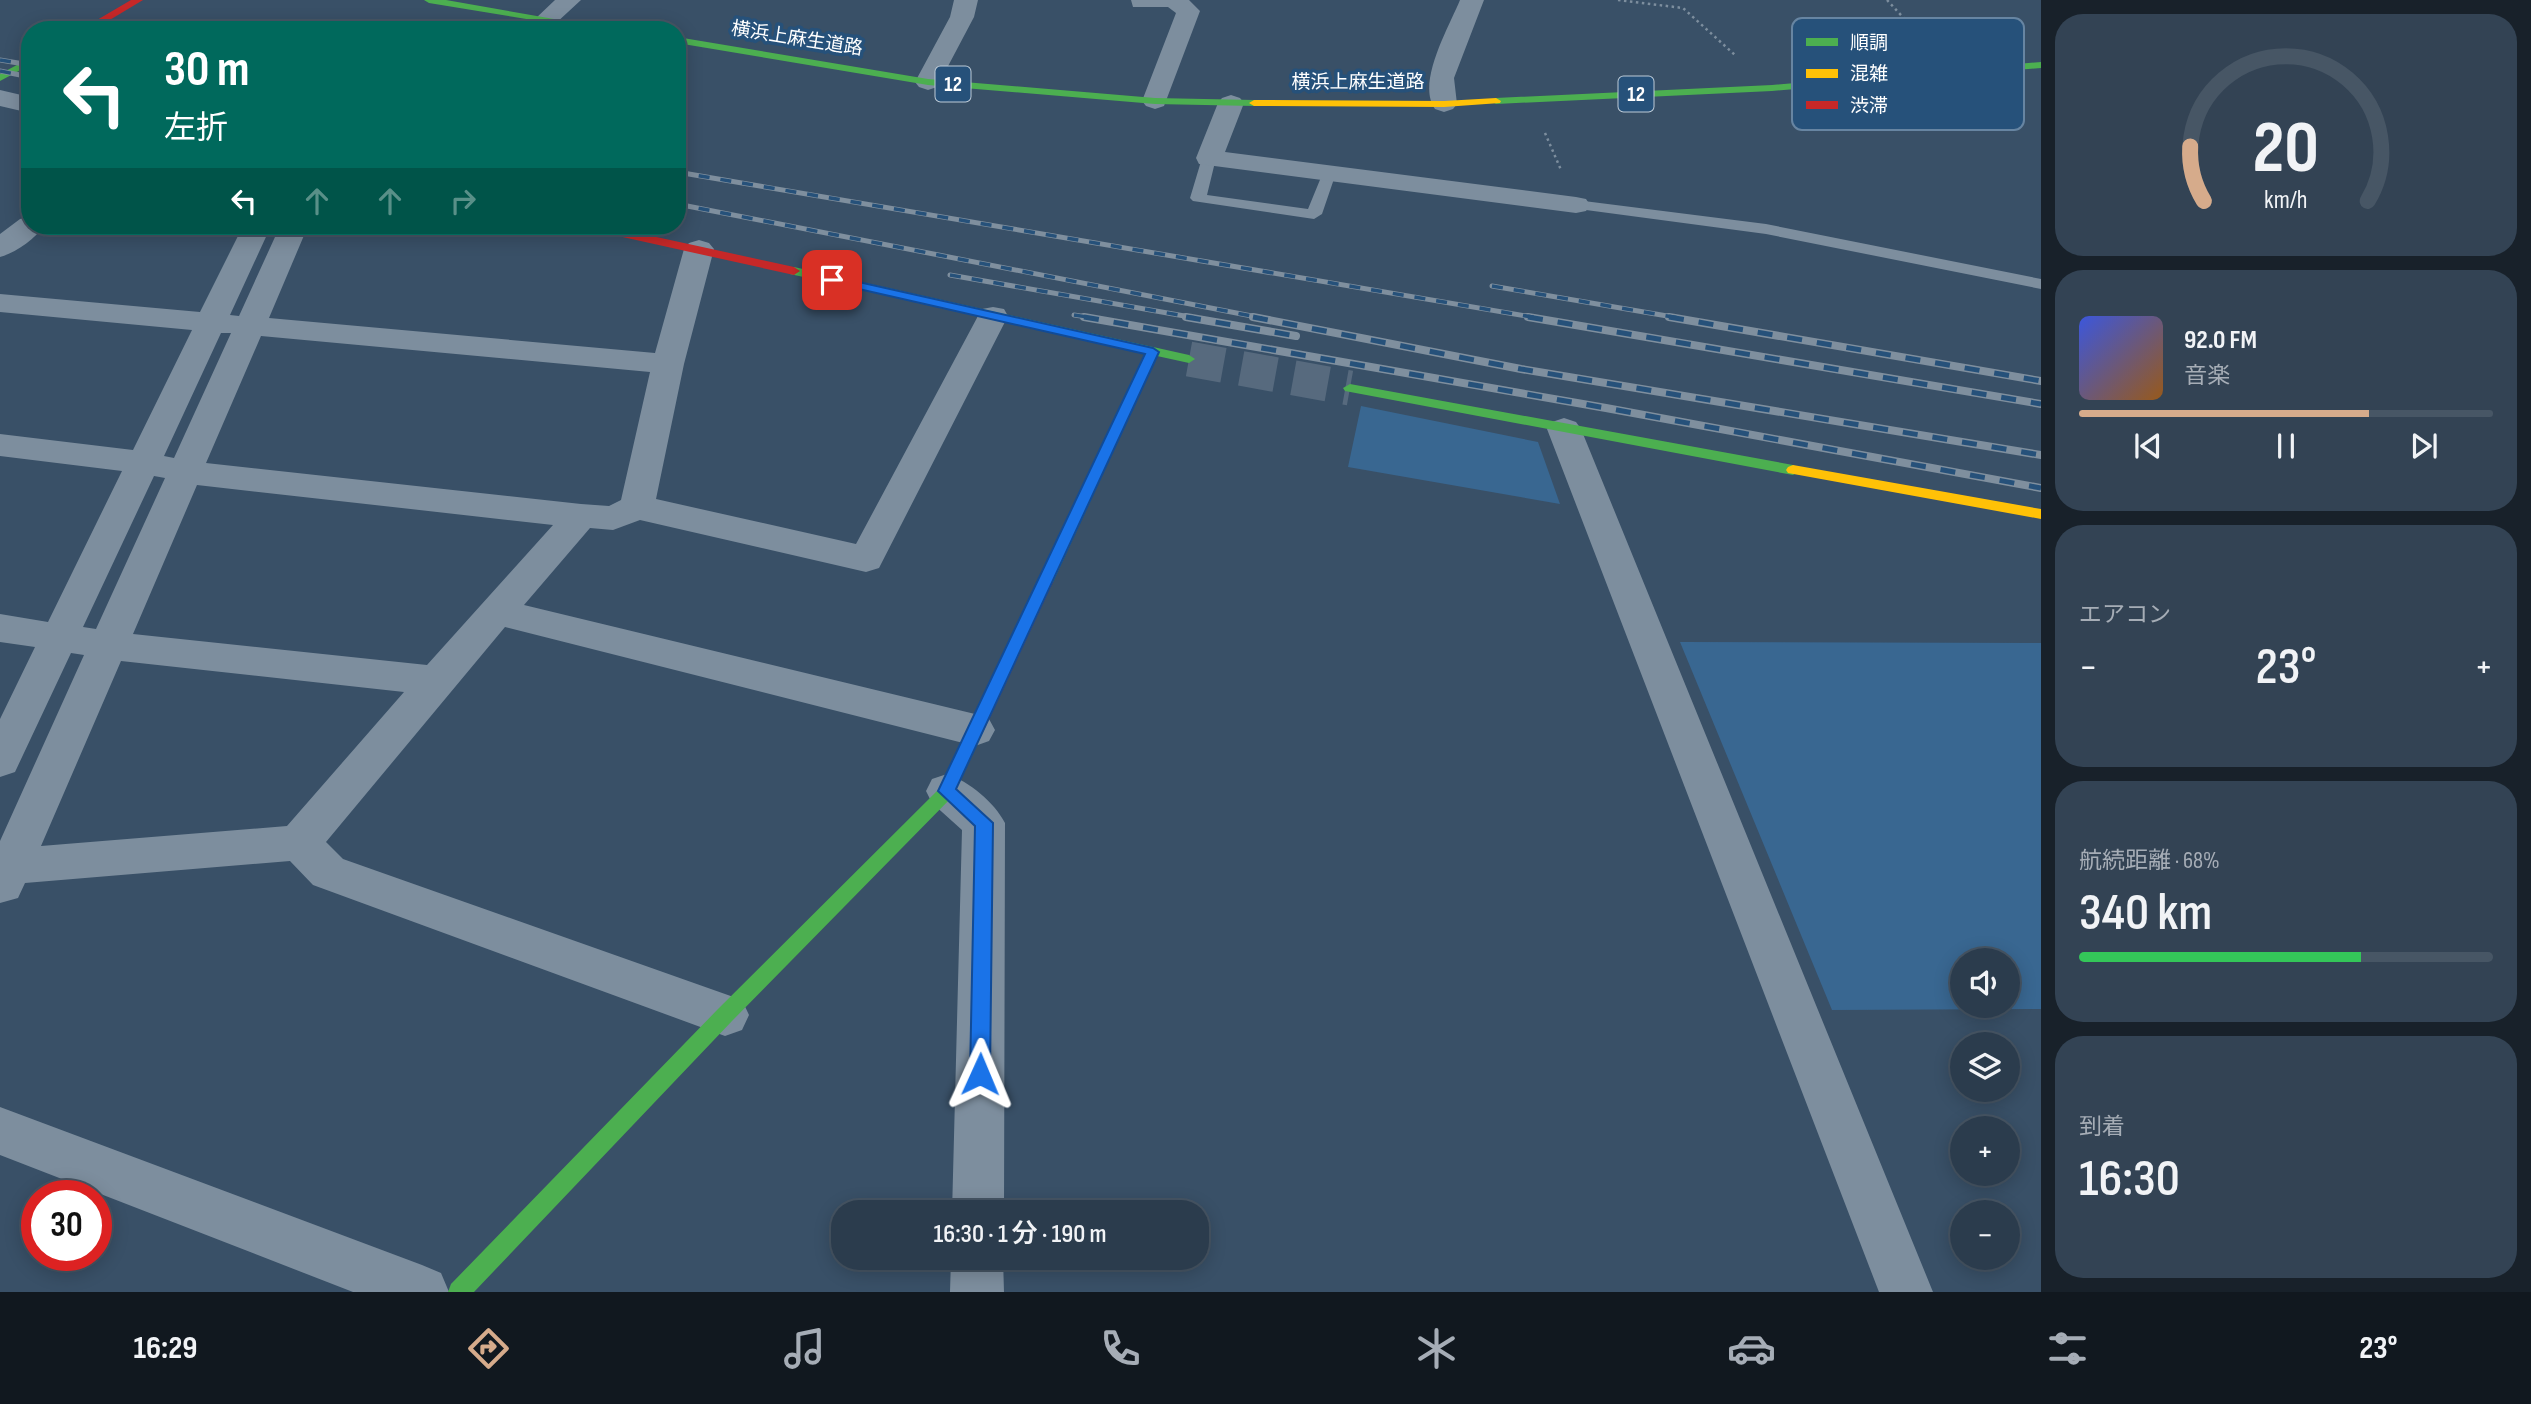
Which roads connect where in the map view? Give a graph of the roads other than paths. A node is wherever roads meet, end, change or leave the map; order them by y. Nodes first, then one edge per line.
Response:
1 (138, 0) edge
2 (429, 0) edge
3 (569, 0) edge
4 (966, 0) edge
5 (1472, 0) edge
6 (1141, 2) dead end
7 (1185, 4) edge
8 (547, 19) junction
9 (102, 21) edge
10 (559, 21) edge
11 (686, 42) edge
12 (21, 66) edge
13 (0, 78) edge
14 (928, 82) junction
15 (1792, 86) edge
16 (0, 98) edge
17 (1155, 101) junction
18 (21, 103) edge
19 (1231, 103) junction
20 (1444, 104) junction
21 (1209, 158) junction
22 (1329, 173) junction
23 (1576, 205) joint
24 (21, 232) edge
25 (253, 235) edge
26 (289, 235) edge
27 (633, 235) edge
28 (0, 248) edge
29 (699, 249) junction
30 (2041, 284) edge
31 (0, 303) edge
32 (993, 316) junction
33 (211, 321) junction
34 (249, 326) junction
35 (1153, 352) junction
36 (1189, 359) tunnel mouth
37 (668, 364) junction
38 (1350, 388) tunnel mouth
39 (1564, 429) junction
40 (0, 445) edge
41 (144, 462) junction
42 (185, 472) junction
43 (637, 508) junction
44 (2041, 514) edge
45 (581, 516) junction
46 (499, 612) junction
47 (0, 628) edge
48 (60, 636) junction
49 (108, 645) junction
50 (436, 681) junction
51 (975, 730) junction
52 (0, 761) edge
53 (947, 791) junction
54 (299, 843) junction
55 (4, 875) edge
56 (725, 1015) junction
57 (0, 1131) edge
58 (978, 1200) edge
59 (977, 1270) edge
60 (422, 1292) edge
61 (459, 1292) edge
62 (977, 1292) edge
63 (1906, 1292) edge

1 - 9 street
2 - 8 street
3 - 8 street
4 - 14 street
5 - 20 street
6 - 7 street
7 - 17 street
8 - 10 street
11 - 14 street, 横浜上麻生道路 / 12
12 - 13 street
14 - 17 street, 横浜上麻生道路 / 12
15 - 20 street, 横浜上麻生道路 / 12
16 - 18 street
17 - 19 street, 横浜上麻生道路 / 12
19 - 20 street, 横浜上麻生道路 / 12
19 - 21 street
21 - 22 street
21 - 22 lane
22 - 23 street
23 - 30 lane
24 - 28 street
25 - 33 street
26 - 34 street
27 - 29 street
29 - 32 street
29 - 37 street
31 - 33 street
32 - 35 street
32 - 43 street
33 - 34 street
33 - 41 street
34 - 37 street
34 - 42 street
35 - 36 street
35 - 51 street
37 - 43 street
38 - 39 street
39 - 44 street
39 - 63 street
40 - 41 street
41 - 42 street
41 - 48 street
42 - 45 street
42 - 49 street
43 - 45 street
45 - 46 street
46 - 50 street
46 - 51 street
47 - 48 street
48 - 49 street
48 - 52 street
49 - 50 street
49 - 55 street
50 - 54 street
51 - 53 street
53 - 56 street
53 - 58 street
54 - 55 street
54 - 56 street
56 - 61 street
57 - 60 street
59 - 62 street

